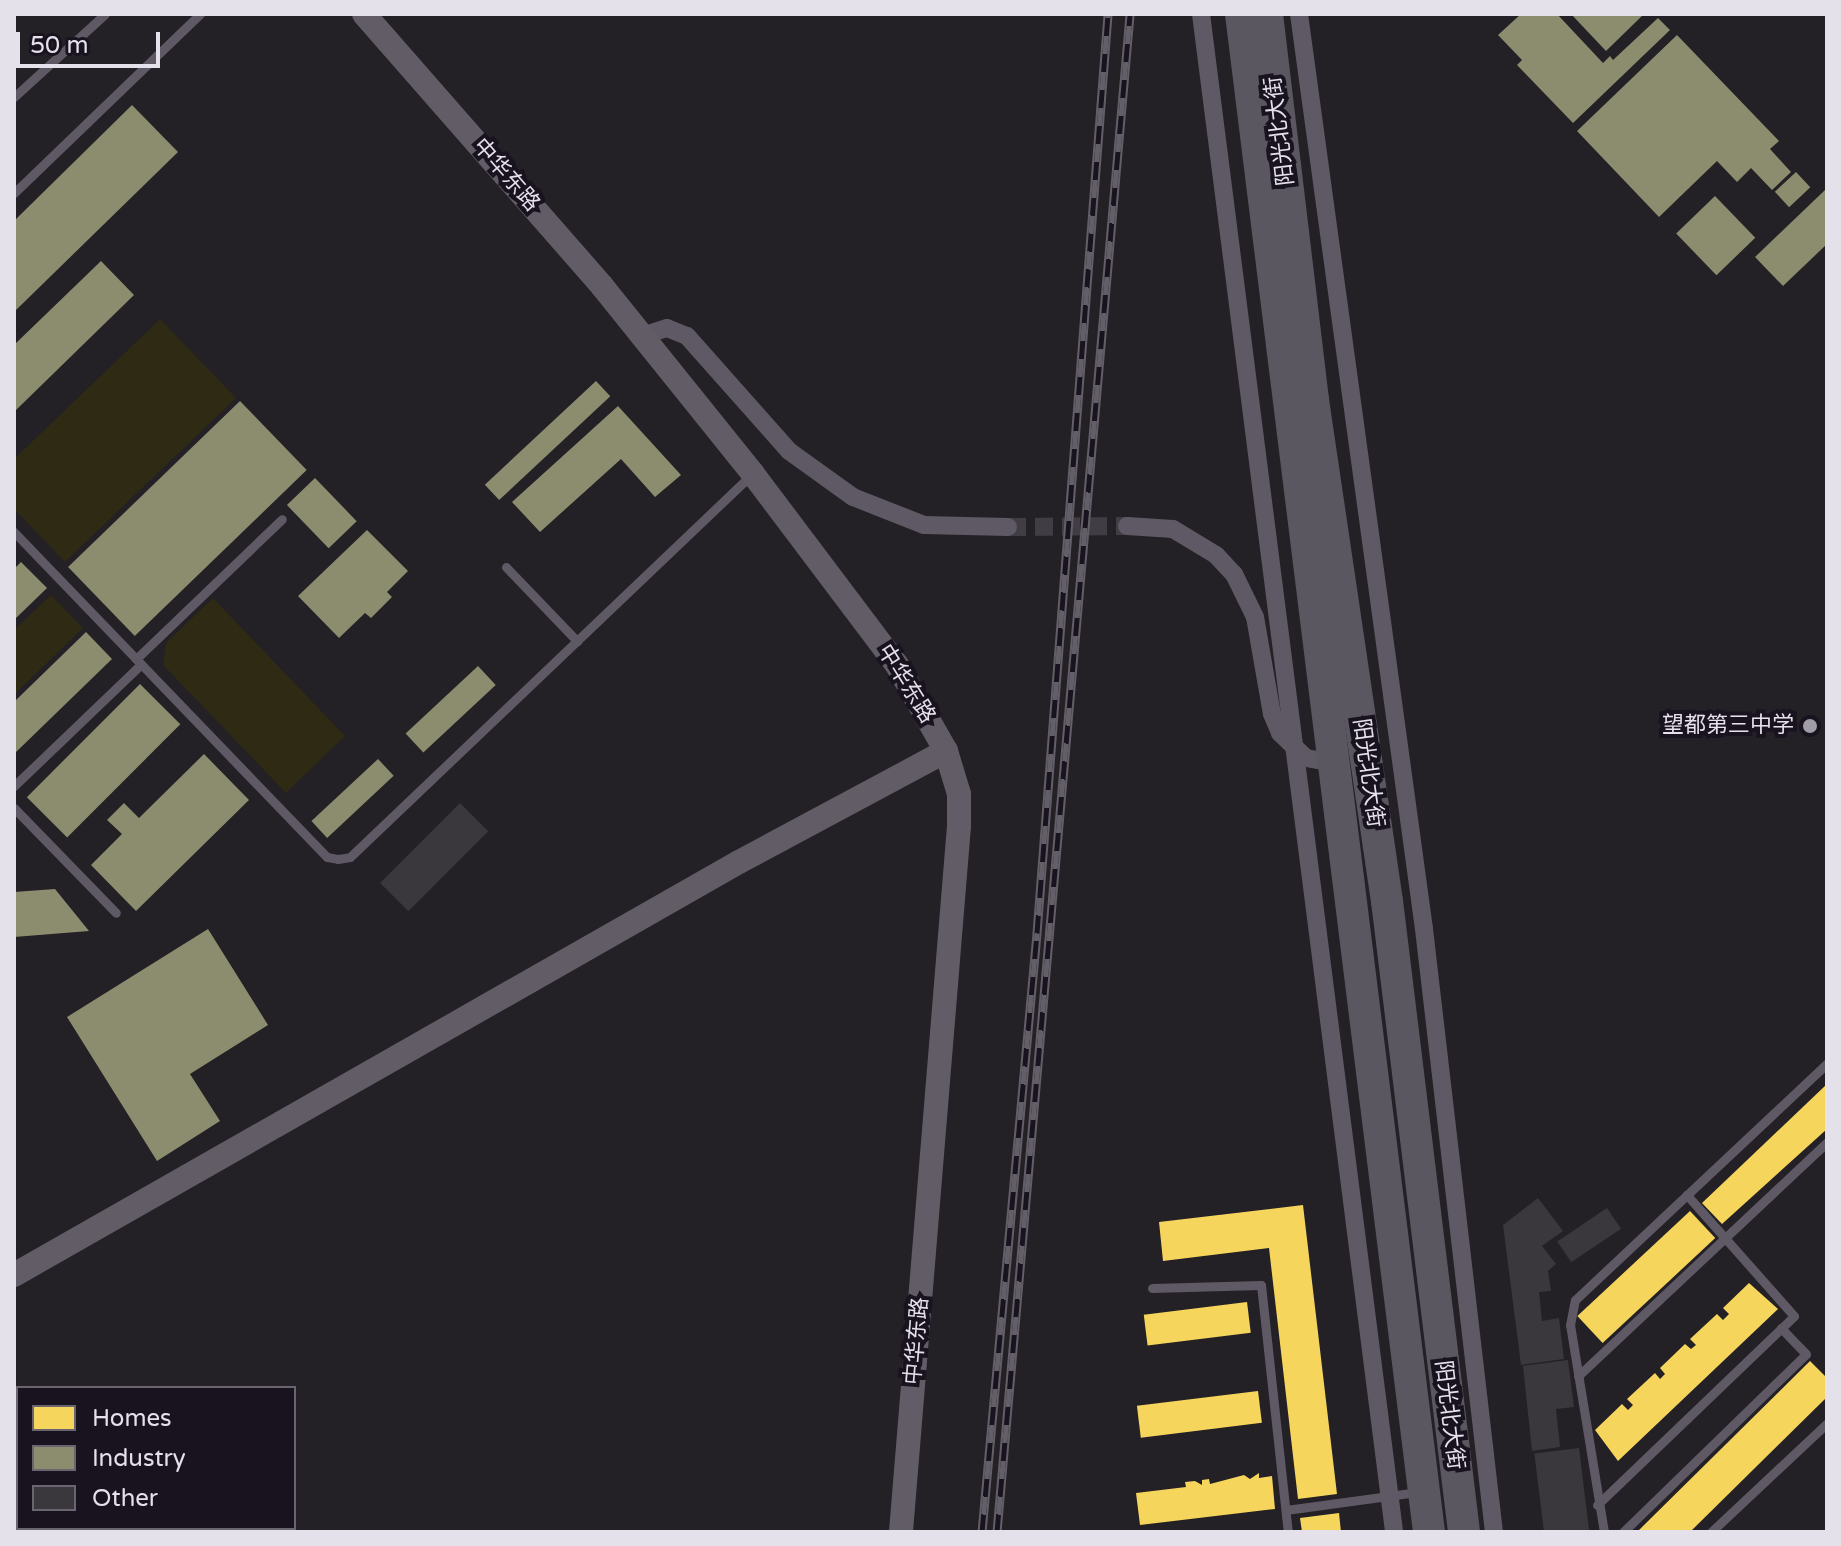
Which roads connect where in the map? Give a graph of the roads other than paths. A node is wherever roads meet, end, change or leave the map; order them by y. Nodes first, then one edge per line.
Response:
1 (105, 14) edge
2 (200, 14) edge
3 (364, 14) edge
4 (1201, 14) edge
5 (1241, 14) edge
6 (1267, 14) edge
7 (1299, 14) edge
8 (14, 97) edge
9 (14, 193) edge
10 (642, 336) junction
11 (753, 474) junction
12 (282, 519) dead end
13 (1127, 526) tunnel mouth
14 (1008, 527) tunnel mouth
15 (14, 532) edge
16 (506, 567) dead end
17 (577, 641) junction
18 (139, 661) junction
19 (946, 751) junction
20 (1297, 751) junction
21 (1333, 763) junction
22 (14, 786) edge
23 (14, 808) edge
24 (116, 913) dead end
25 (1827, 1063) edge
26 (1827, 1142) edge
27 (1687, 1195) junction
28 (1725, 1238) junction
29 (14, 1275) edge
30 (1152, 1288) dead end
31 (1781, 1328) junction
32 (1578, 1376) junction
33 (1827, 1423) edge
34 (1424, 1492) junction
35 (1389, 1496) junction
36 (1597, 1505) junction
37 (1286, 1510) junction
38 (901, 1532) edge
39 (1288, 1532) edge
40 (1394, 1532) edge
41 (1429, 1532) edge
42 (1464, 1532) edge
43 (1494, 1532) edge
44 (1604, 1532) edge
45 (1623, 1532) edge
46 (1711, 1532) edge

1 - 8 lane
2 - 9 lane
3 - 10 street, 中华东路
4 - 20 street
5 - 21 highway, 阳光北大街
6 - 42 highway, 阳光北大街
7 - 43 street
10 - 11 street, 中华东路
10 - 14 street
11 - 17 lane
11 - 19 street, 中华东路
12 - 18 lane
13 - 20 street
15 - 18 lane
16 - 17 lane
17 - 18 lane
18 - 22 lane
19 - 29 street
19 - 38 street, 中华东路
20 - 21 street
20 - 35 street
21 - 34 highway, 阳光北大街
23 - 24 lane
25 - 27 lane
26 - 28 lane
27 - 28 lane
27 - 32 lane
28 - 31 lane
28 - 32 lane
30 - 37 lane
31 - 36 lane
31 - 45 lane
32 - 36 lane
33 - 46 lane
34 - 35 lane
34 - 41 highway, 阳光北大街
35 - 37 lane
35 - 40 street
36 - 44 lane
37 - 39 lane

